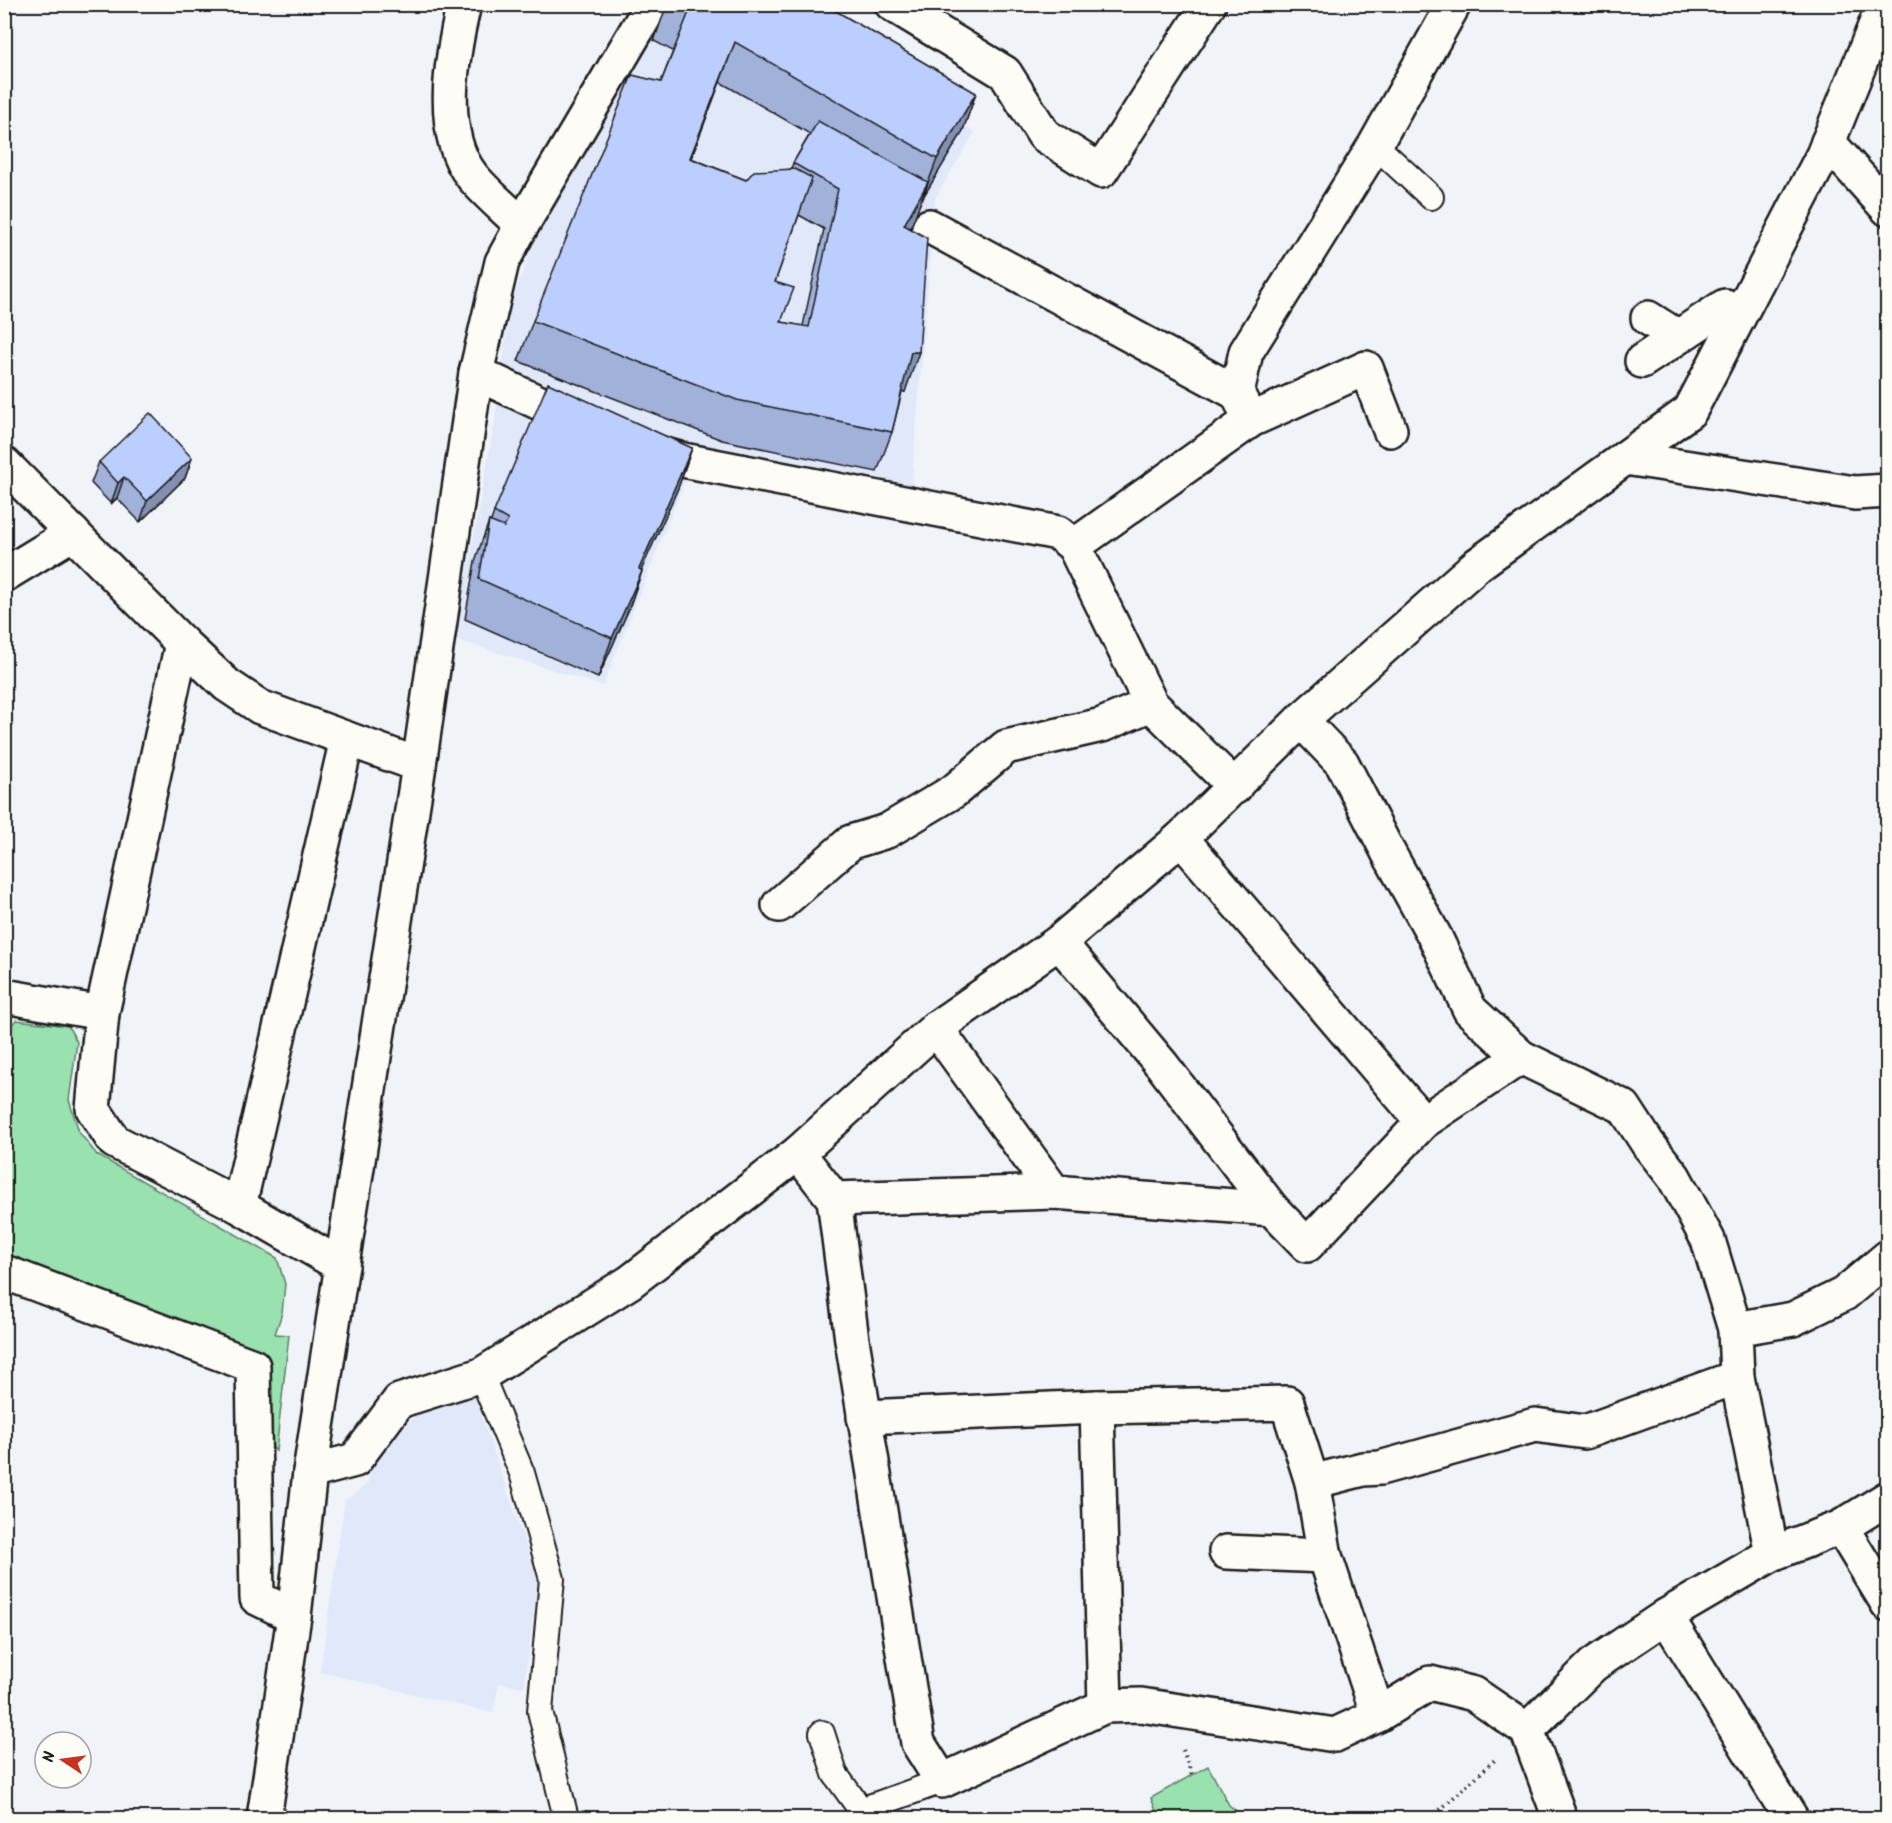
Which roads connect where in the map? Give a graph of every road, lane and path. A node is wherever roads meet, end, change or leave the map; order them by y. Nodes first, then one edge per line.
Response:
1 (464, 4) edge
2 (652, 4) edge
3 (1209, 4) edge
4 (1454, 4) edge
5 (1884, 4) edge
6 (909, 9) edge
7 (1828, 142) junction
8 (1375, 146) junction
9 (1431, 197) dead end
10 (1887, 209) edge
11 (522, 225) junction
12 (929, 226) dead end
13 (1741, 312) junction
14 (1648, 318) dead end
15 (1678, 337) junction
16 (1642, 361) dead end
17 (476, 373) junction
18 (1244, 407) junction
19 (1390, 430) dead end
20 (1625, 458) junction
21 (4, 464) edge
22 (1887, 491) edge
23 (73, 533) junction
24 (1074, 546) junction
25 (4, 575) edge
26 (182, 643) junction
27 (1151, 704) junction
28 (1301, 720) junction
29 (347, 739) junction
30 (419, 765) junction
31 (1235, 787) junction
32 (1181, 838) junction
33 (779, 904) dead end
34 (1059, 942) junction
35 (4, 996) edge
36 (102, 1013) junction
37 (936, 1028) junction
38 (1521, 1057) junction
39 (1423, 1122) junction
40 (798, 1153) junction
41 (1054, 1192) junction
42 (834, 1199) junction
43 (239, 1206) junction
44 (1272, 1209) junction
45 (1887, 1257) edge
46 (342, 1266) junction
47 (4, 1272) edge
48 (1735, 1329) junction
49 (482, 1375) junction
50 (1737, 1377) junction
51 (1097, 1407) junction
52 (864, 1417) junction
53 (310, 1472) junction
54 (1312, 1482) junction
55 (1887, 1498) edge
56 (1841, 1527) junction
57 (1226, 1552) dead end
58 (1772, 1554) junction
59 (1325, 1556) junction
60 (1887, 1604) edge
61 (294, 1616) junction
62 (1666, 1616) junction
63 (1105, 1706) junction
64 (1378, 1715) junction
65 (1527, 1730) junction
66 (822, 1733) dead end
67 (942, 1781) junction
68 (264, 1818) edge
69 (566, 1818) edge
70 (1431, 1818) edge
71 (1560, 1818) edge
72 (1791, 1818) edge

1 - 11 street
2 - 11 street
3 - 6 street
4 - 8 street
5 - 7 street
7 - 10 street
7 - 13 street
8 - 9 lane
8 - 18 street
11 - 17 street
12 - 18 street
13 - 15 street
13 - 20 street
14 - 15 street
15 - 16 street
17 - 24 street
17 - 30 street
18 - 19 street
18 - 24 street
20 - 22 street
20 - 28 street
21 - 23 street
23 - 25 street
23 - 26 street
24 - 27 street
26 - 29 street
26 - 36 street
27 - 31 street
27 - 33 street
28 - 31 street
28 - 38 street
29 - 30 street
29 - 43 street
30 - 46 street
31 - 32 street
32 - 34 street
32 - 39 street
34 - 37 street
34 - 44 street
35 - 36 street
36 - 43 street
37 - 40 street
37 - 41 street
38 - 39 street
38 - 48 street
39 - 44 street
40 - 42 street
40 - 49 street
41 - 42 street
41 - 44 street
42 - 52 street
43 - 46 street
45 - 48 street
46 - 53 street
47 - 61 street
48 - 50 street
49 - 53 street
49 - 69 lane
50 - 54 street
50 - 58 street
51 - 52 street
51 - 54 street
51 - 63 street
52 - 67 street
53 - 61 street
54 - 59 street
55 - 56 street
56 - 58 street
56 - 60 street
57 - 59 street
58 - 62 street
59 - 64 street
61 - 68 street
62 - 65 street
62 - 72 street
63 - 64 street
63 - 67 street
64 - 65 street
65 - 70 path
65 - 71 street
66 - 67 lane

